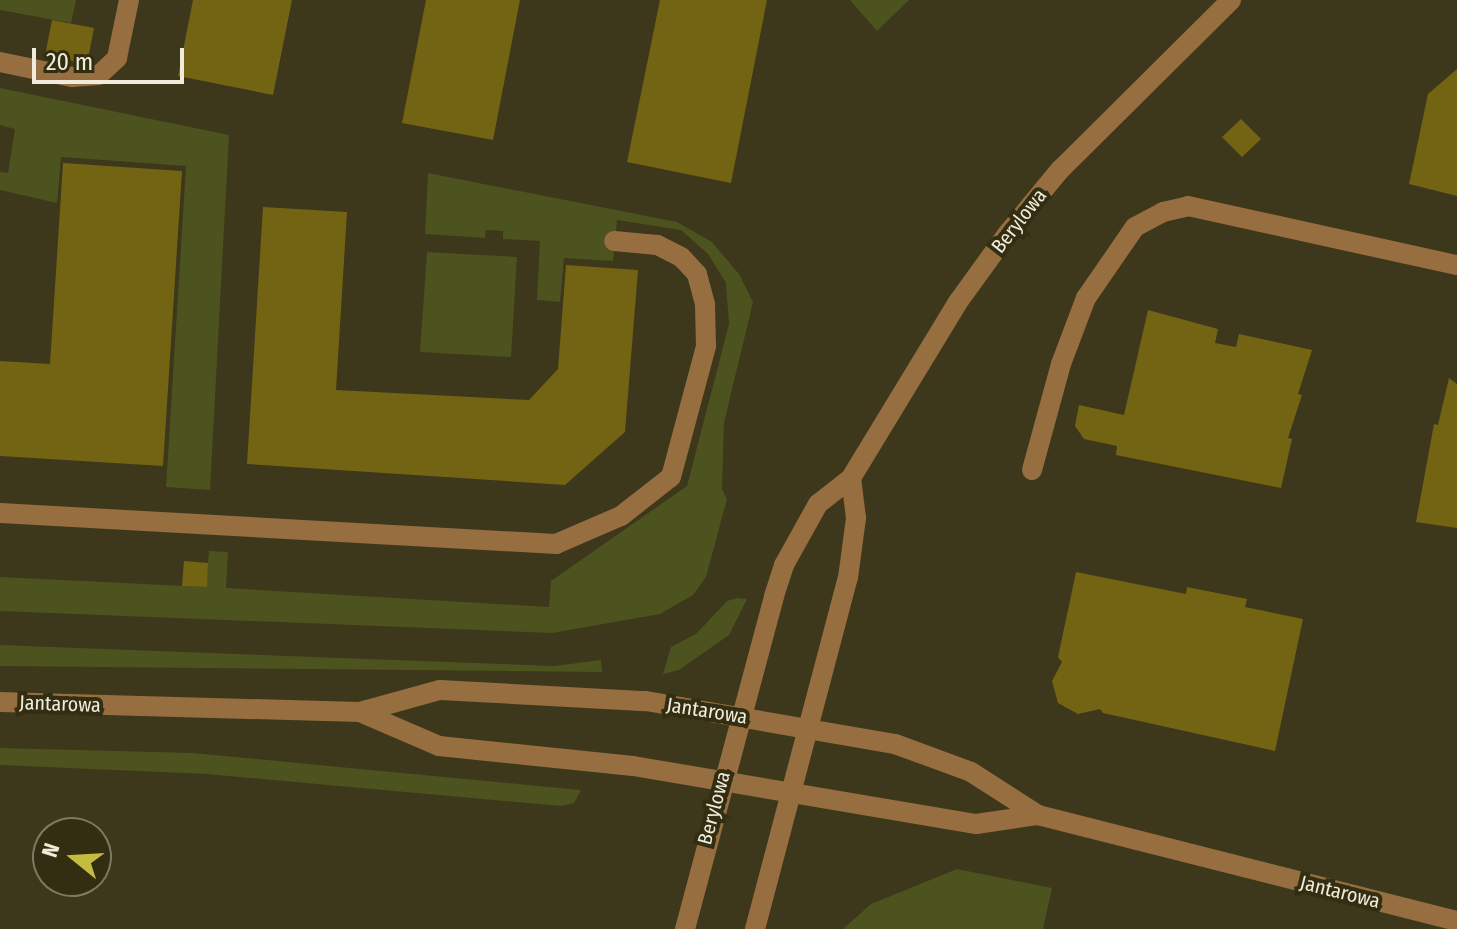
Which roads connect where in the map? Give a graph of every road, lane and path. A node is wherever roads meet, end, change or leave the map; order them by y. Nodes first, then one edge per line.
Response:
1 (129, 0) edge
2 (1231, 0) edge
3 (0, 62) edge
4 (614, 241) dead end
5 (1457, 265) edge
6 (1032, 470) dead end
7 (851, 478) junction
8 (0, 513) edge
9 (0, 702) edge
10 (360, 712) junction
11 (739, 716) junction
12 (807, 728) junction
13 (722, 780) junction
14 (789, 791) junction
15 (1038, 815) junction
16 (1457, 921) edge
17 (685, 929) edge
18 (755, 929) edge

1 - 3 street
2 - 7 street, Berylowa
4 - 8 street
5 - 6 street
7 - 11 street, Berylowa
7 - 12 street
9 - 10 street, Jantarowa
10 - 11 street, Jantarowa
10 - 13 street, Jantarowa
11 - 12 street, Jantarowa
11 - 13 street, Berylowa
12 - 14 street
12 - 15 street, Jantarowa
13 - 14 street, Jantarowa
13 - 17 street, Berylowa
14 - 15 street, Jantarowa
14 - 18 street
15 - 16 street, Jantarowa

